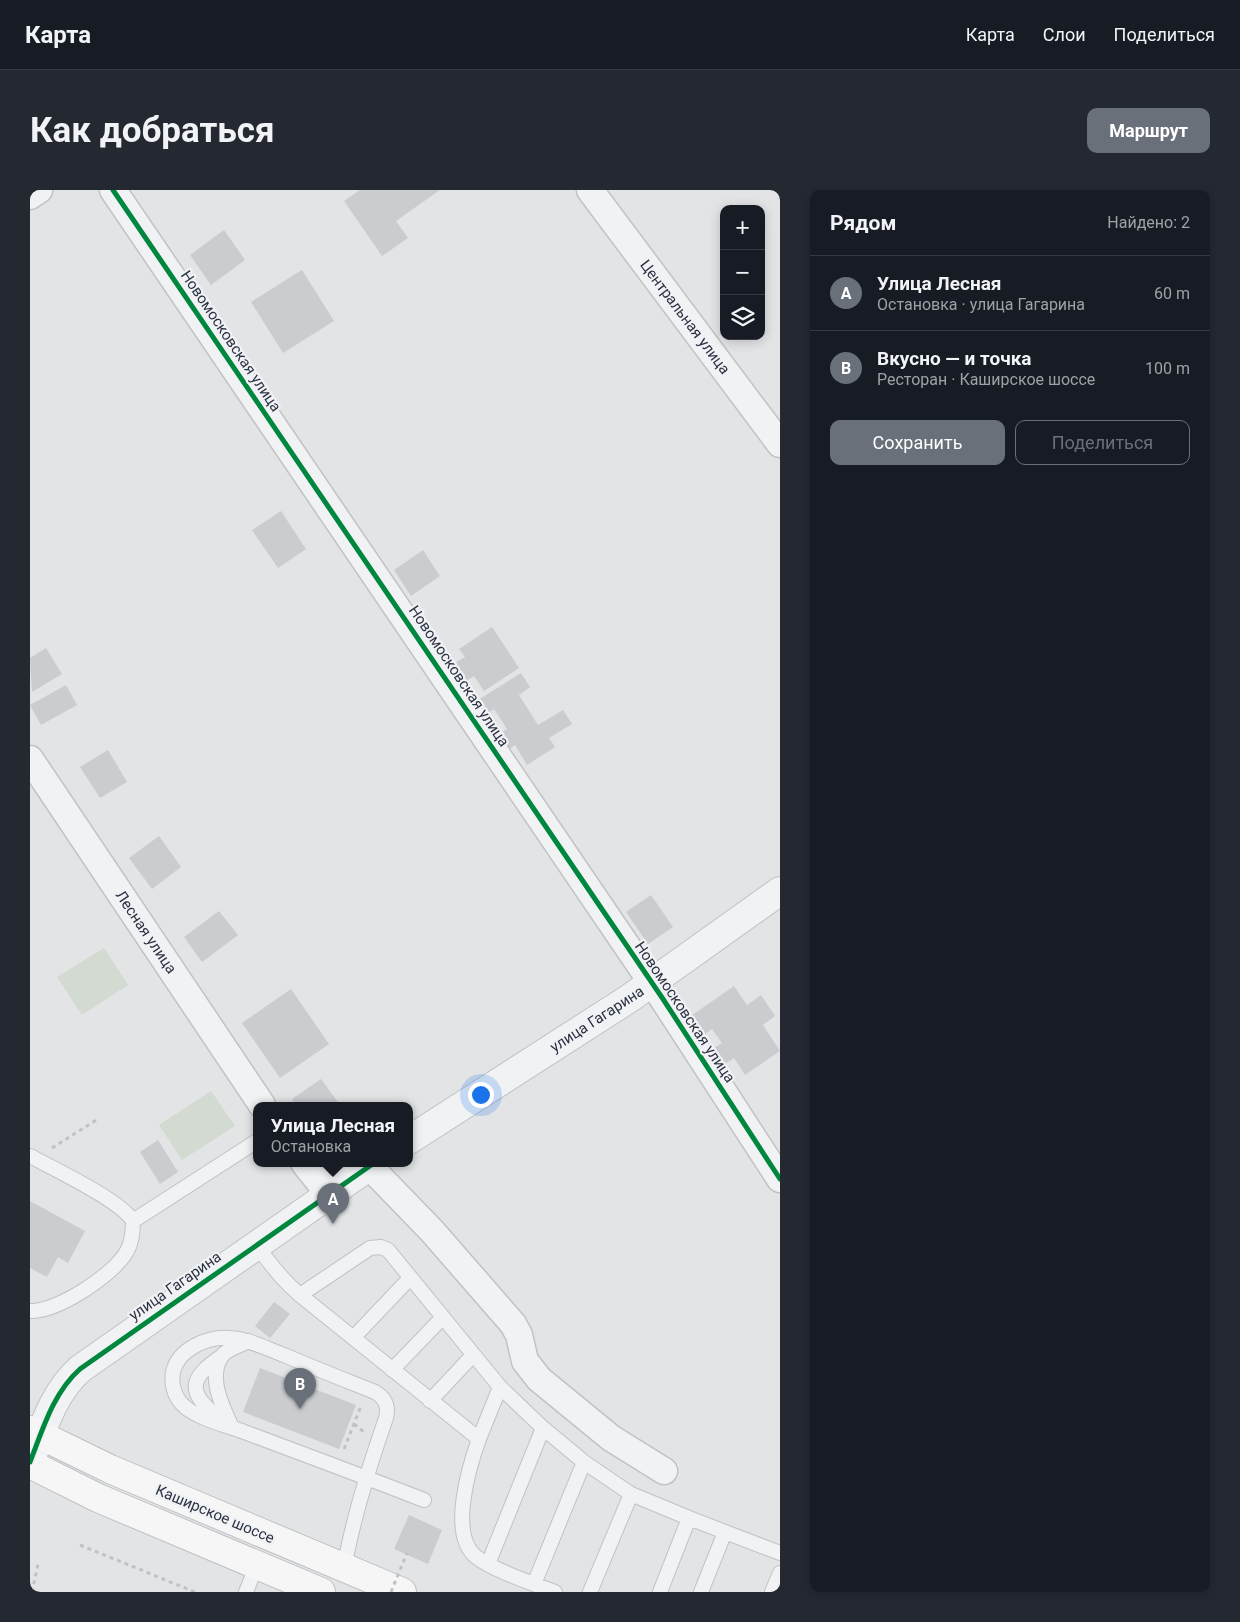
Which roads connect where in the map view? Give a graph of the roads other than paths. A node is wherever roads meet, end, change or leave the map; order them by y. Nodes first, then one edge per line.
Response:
1 (39, 190) edge
2 (113, 190) edge
3 (590, 190) edge
4 (30, 196) edge
5 (780, 444) edge
6 (30, 759) edge
7 (780, 891) edge
8 (652, 983) junction
9 (260, 1102) edge
10 (413, 1137) edge
11 (253, 1144) edge
12 (32, 1157) edge
13 (307, 1167) edge
14 (367, 1167) edge
15 (374, 1167) edge
16 (780, 1179) edge
17 (328, 1194) junction
18 (133, 1221) junction
19 (256, 1244) junction
20 (410, 1278) junction
21 (300, 1295) junction
22 (30, 1311) edge
23 (443, 1317) junction
24 (353, 1338) junction
25 (248, 1341) junction
26 (473, 1355) junction
27 (222, 1356) junction
28 (392, 1370) junction
29 (500, 1387) junction
30 (430, 1401) junction
31 (232, 1427) junction
32 (543, 1428) junction
33 (35, 1432) edge
34 (479, 1439) junction
35 (584, 1462) junction
36 (30, 1463) edge
37 (664, 1471) dead end
38 (366, 1478) junction
39 (631, 1494) junction
40 (424, 1500) dead end
41 (689, 1518) junction
42 (725, 1532) junction
43 (780, 1554) edge
44 (488, 1564) junction
45 (256, 1566) junction
46 (344, 1568) junction
47 (780, 1573) edge
48 (534, 1584) junction
49 (246, 1592) edge
50 (321, 1592) edge
51 (402, 1592) edge
52 (555, 1592) edge
53 (590, 1592) edge
54 (660, 1592) edge
55 (701, 1592) edge
56 (772, 1592) edge

1 - 4 street
2 - 8 street, Новомосковская улица
3 - 5 street, Центральная улица
6 - 9 street, Лесная улица
7 - 8 street, улица Гагарина
8 - 10 street, улица Гагарина
8 - 16 street, Новомосковская улица
11 - 18 lane
12 - 18 lane
13 - 17 street
14 - 17 street, улица Гагарина
15 - 37 street
17 - 19 street, улица Гагарина
18 - 22 lane
19 - 21 lane
19 - 33 street, улица Гагарина
20 - 21 lane
20 - 23 lane
20 - 24 lane
21 - 24 lane
23 - 26 lane
23 - 28 lane
24 - 28 lane
25 - 27 lane
25 - 31 lane
25 - 38 lane
26 - 29 lane
26 - 30 lane
27 - 31 lane
27 - 31 lane
28 - 30 lane
29 - 32 lane
29 - 34 lane
30 - 34 lane
31 - 38 lane
32 - 35 lane
32 - 44 lane
33 - 36 street, улица Гагарина
33 - 46 main road, Каширское шоссе
34 - 44 lane
35 - 39 lane
35 - 48 lane
36 - 45 main road
38 - 40 lane
38 - 46 lane
39 - 41 lane
39 - 53 lane
41 - 42 lane
41 - 54 lane
42 - 43 lane
42 - 55 lane
44 - 48 lane
45 - 49 lane
45 - 50 main road
46 - 51 main road, Каширское шоссе
47 - 56 lane
48 - 52 lane

